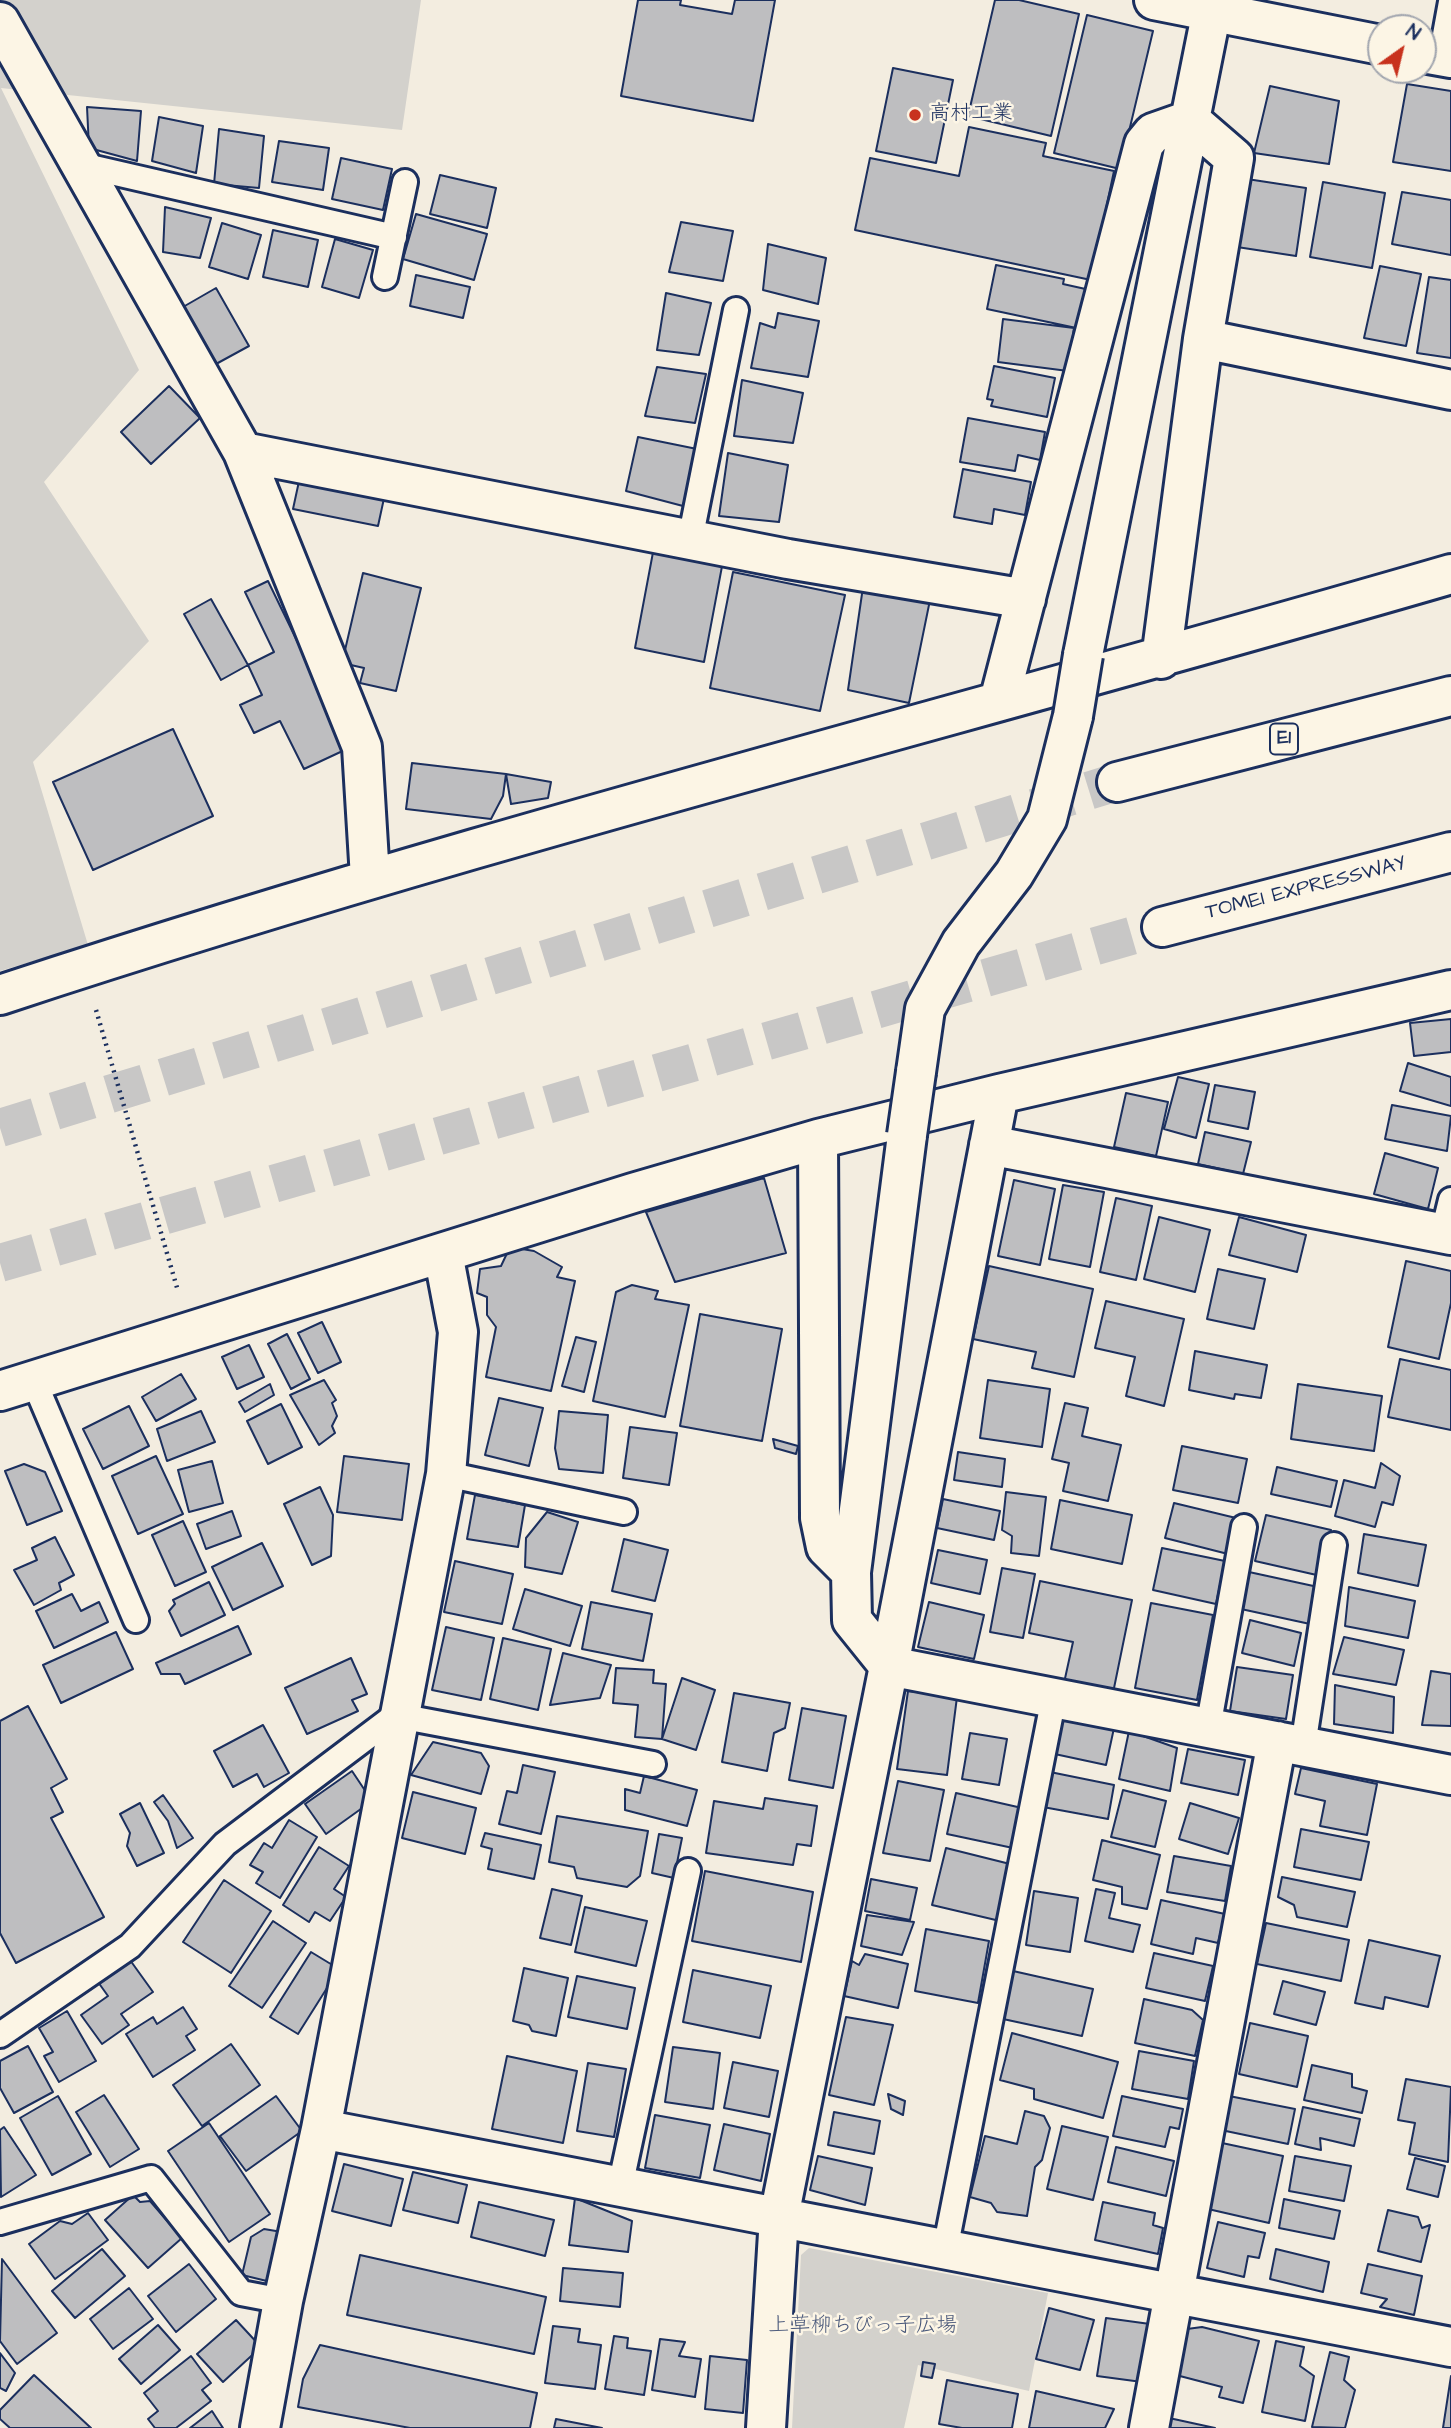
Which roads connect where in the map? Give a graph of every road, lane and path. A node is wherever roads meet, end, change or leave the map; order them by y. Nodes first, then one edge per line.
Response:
1 (1154, 0) edge
2 (1451, 2) edge
3 (1212, 6) edge
4 (0, 22) edge
5 (1367, 42) edge
6 (1438, 56) edge
7 (1190, 120) junction
8 (80, 165) junction
9 (405, 182) dead end
10 (394, 237) junction
11 (385, 278) dead end
12 (736, 310) dead end
13 (1203, 339) junction
14 (1451, 390) edge
15 (243, 452) junction
16 (690, 540) junction
17 (1451, 574) edge
18 (1026, 600) junction
19 (1161, 659) junction
20 (1451, 696) edge
21 (999, 701) junction
22 (1117, 782) tunnel mouth
23 (1451, 852) edge
24 (370, 878) junction
25 (1162, 926) tunnel mouth
26 (1451, 990) edge
27 (0, 995) edge
28 (95, 1007) dead end
29 (999, 1094) junction
30 (818, 1139) junction
31 (989, 1145) junction
32 (1448, 1223) edge
33 (443, 1253) junction
34 (180, 1296) dead end
35 (17, 1385) edge
36 (446, 1474) junction
37 (624, 1512) dead end
38 (1244, 1527) dead end
39 (1334, 1545) dead end
40 (851, 1572) junction
41 (136, 1620) dead end
42 (889, 1666) junction
43 (1054, 1698) junction
44 (399, 1716) junction
45 (1208, 1728) junction
46 (1290, 1744) junction
47 (653, 1764) dead end
48 (1451, 1775) edge
49 (688, 1871) dead end
50 (0, 2035) edge
51 (321, 2129) junction
52 (620, 2187) junction
53 (779, 2217) junction
54 (0, 2222) edge
55 (945, 2250) junction
56 (1175, 2294) junction
57 (283, 2301) junction
58 (1451, 2347) edge
59 (260, 2428) edge
60 (766, 2428) edge
61 (1149, 2428) edge

1 - 3 main road
2 - 6 lane
3 - 5 main road
3 - 7 main road
4 - 8 main road
7 - 13 main road
7 - 18 main road
7 - 40 main road, bridge
8 - 10 lane
8 - 15 main road
9 - 10 lane
10 - 11 lane
12 - 16 lane
13 - 14 main road
13 - 19 main road
15 - 16 main road
15 - 24 main road
16 - 18 main road
17 - 19 main road
18 - 21 main road
19 - 21 main road
20 - 22 main road, E1
21 - 24 main road
23 - 25 main road, TOMEI EXPRESSWAY
24 - 27 main road
26 - 29 main road
28 - 34 path
29 - 30 main road
29 - 31 main road
30 - 33 main road
30 - 40 main road
31 - 32 main road
31 - 42 main road
33 - 35 main road
33 - 36 main road
35 - 41 lane
36 - 37 lane
36 - 44 main road
38 - 45 lane
39 - 46 lane
40 - 42 main road
42 - 43 main road
42 - 53 main road
43 - 45 main road
43 - 55 lane
44 - 47 lane
44 - 50 lane
44 - 51 main road
45 - 46 main road
46 - 48 main road
46 - 56 main road
49 - 52 lane
51 - 52 main road
51 - 57 main road
52 - 53 main road
53 - 55 main road
53 - 60 main road
54 - 57 lane
55 - 56 main road
56 - 58 main road
56 - 61 main road
57 - 59 main road

